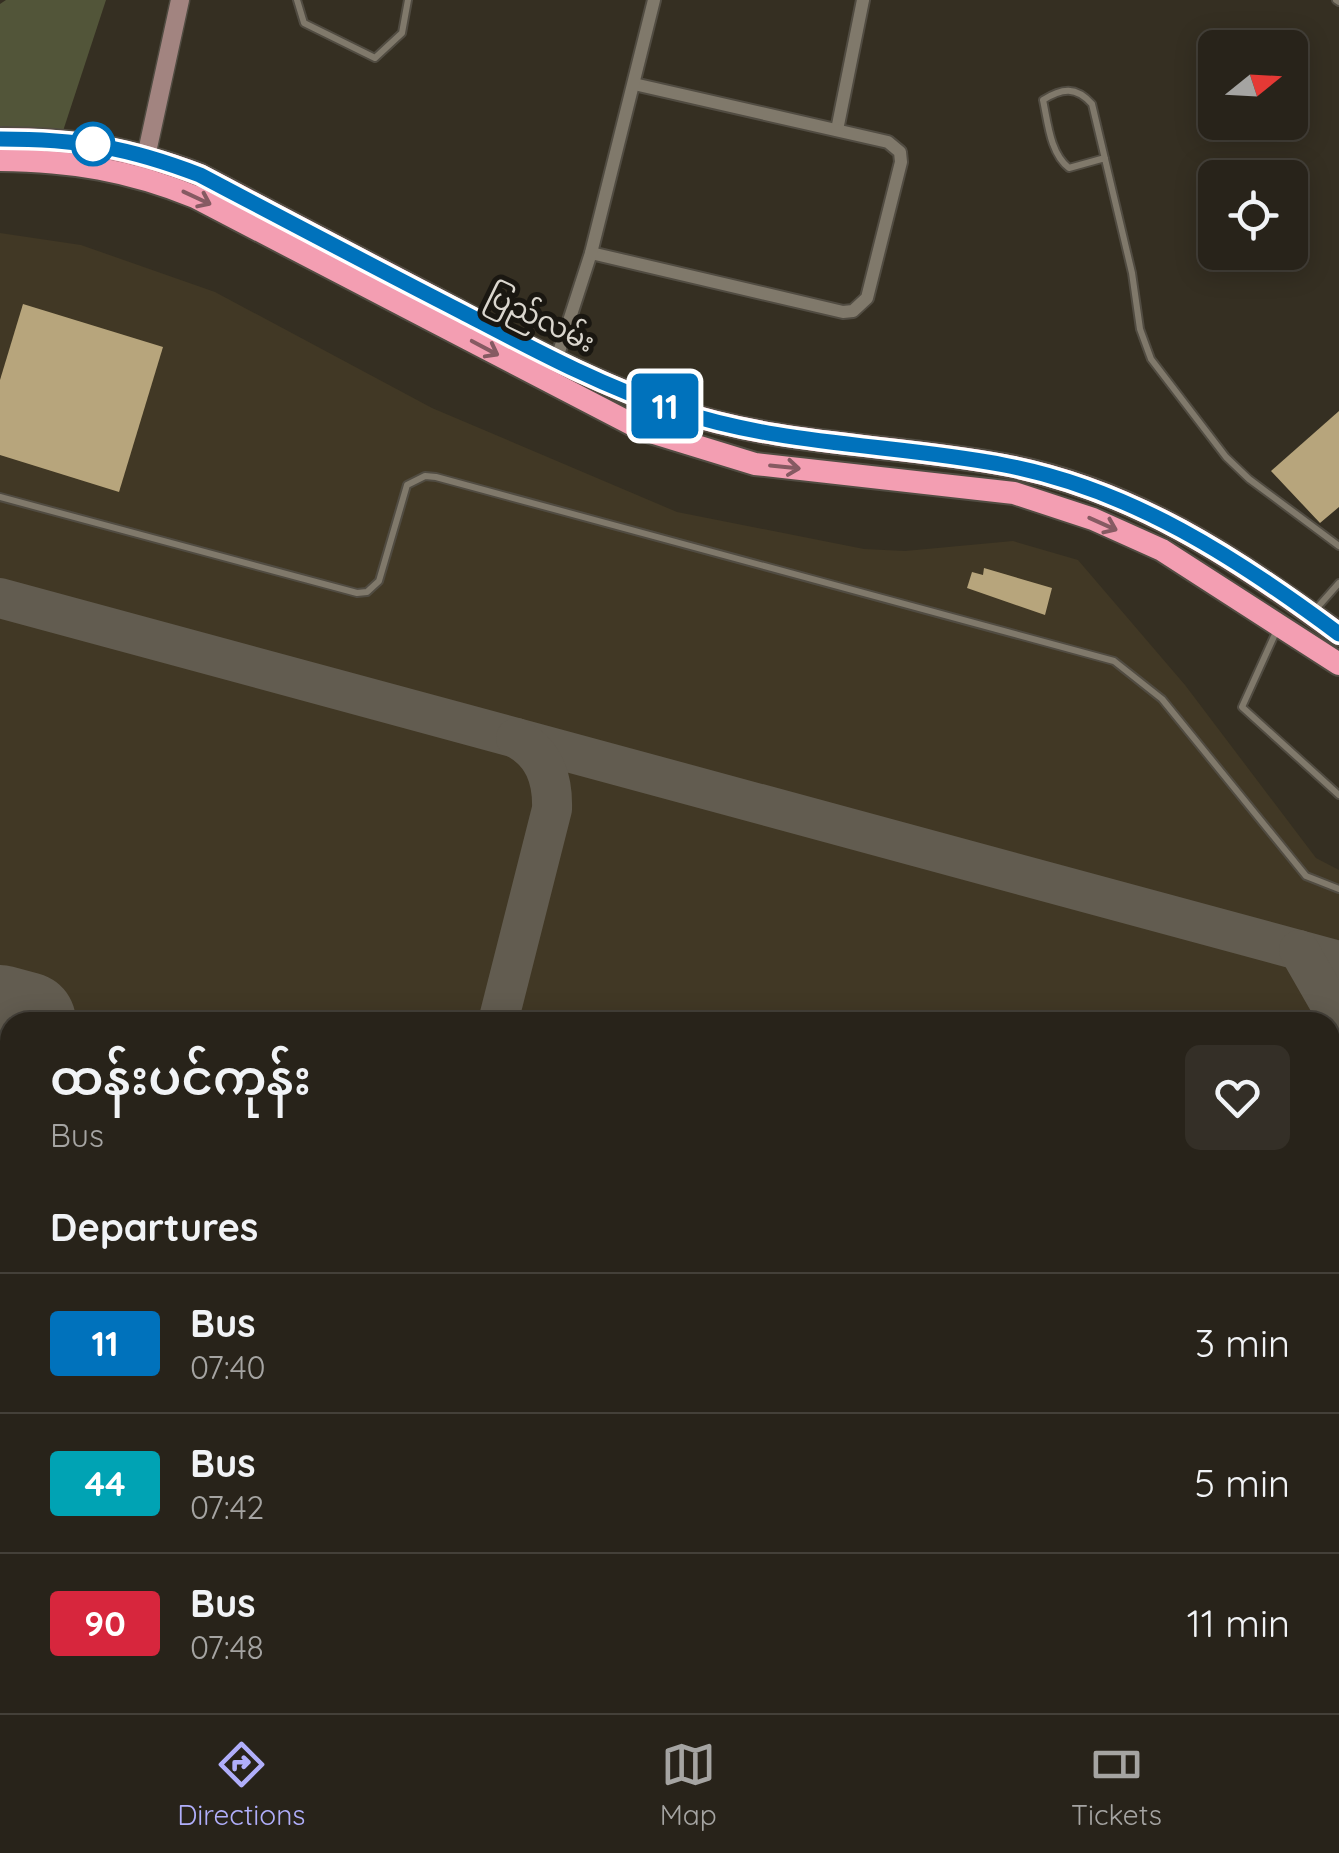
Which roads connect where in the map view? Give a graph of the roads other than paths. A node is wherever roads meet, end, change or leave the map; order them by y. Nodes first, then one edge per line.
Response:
1 (180, 0) edge
2 (296, 0) edge
3 (408, 0) edge
4 (654, 0) edge
5 (863, 0) edge
6 (634, 84) junction
7 (837, 130) junction
8 (0, 139) edge
9 (1105, 158) junction
10 (0, 160) edge
11 (144, 165) junction
12 (590, 254) junction
13 (556, 362) junction
14 (0, 497) edge
15 (1339, 546) edge
16 (1339, 583) edge
17 (1306, 610) junction
18 (1283, 627) junction
19 (1339, 634) edge
20 (1339, 664) edge
21 (1339, 795) edge
22 (1339, 889) edge

1 - 11 street
2 - 3 lane
4 - 6 street
5 - 7 street
6 - 7 street
6 - 12 street
7 - 12 street
8 - 11 highway, ပြည်လမ်း
9 - 9 lane
9 - 15 lane
10 - 11 highway, ပြည်လမ်း
11 - 13 highway, ပြည်လမ်း
11 -> 18 highway, ပြည်လမ်း
12 - 13 street
13 - 17 highway, ပြည်လမ်း
14 - 22 lane
16 - 17 lane
17 - 18 highway
17 - 19 highway, ပြည်လမ်း
18 - 20 highway, ပြည်လမ်း
18 - 21 lane

